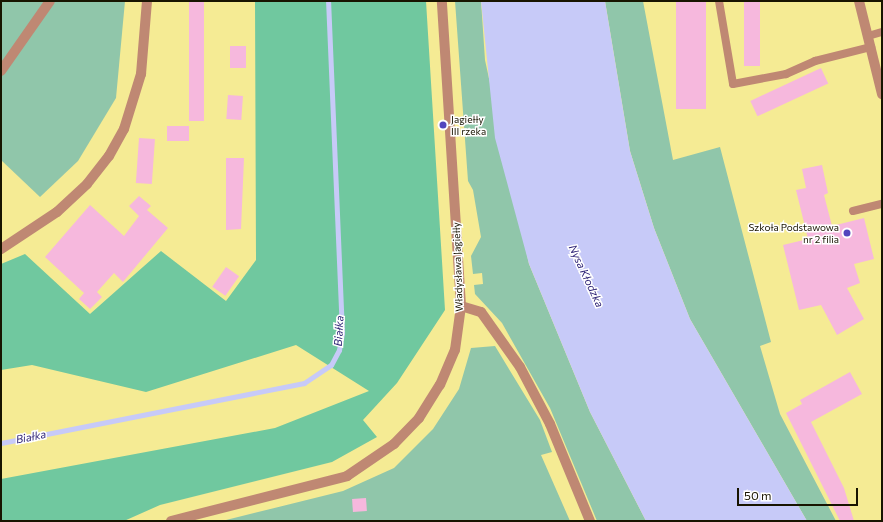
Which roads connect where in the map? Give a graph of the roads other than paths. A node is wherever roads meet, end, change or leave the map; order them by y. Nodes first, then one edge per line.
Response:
1 (50, 1) edge
2 (146, 1) edge
3 (442, 1) edge
4 (719, 1) edge
5 (859, 1) edge
6 (882, 32) edge
7 (868, 36) junction
8 (871, 47) junction
9 (1, 71) edge
10 (882, 94) edge
11 (882, 204) edge
12 (853, 211) dead end
13 (1, 249) edge
14 (461, 306) junction
15 (171, 521) edge
16 (590, 521) edge

1 - 9 street
2 - 13 street
3 - 14 street, Władysława Jagiełły
4 - 8 lane
5 - 7 street
6 - 7 lane
7 - 8 street
8 - 10 street
11 - 12 lane
14 - 15 street, Władysława Jagiełły
14 - 16 street

